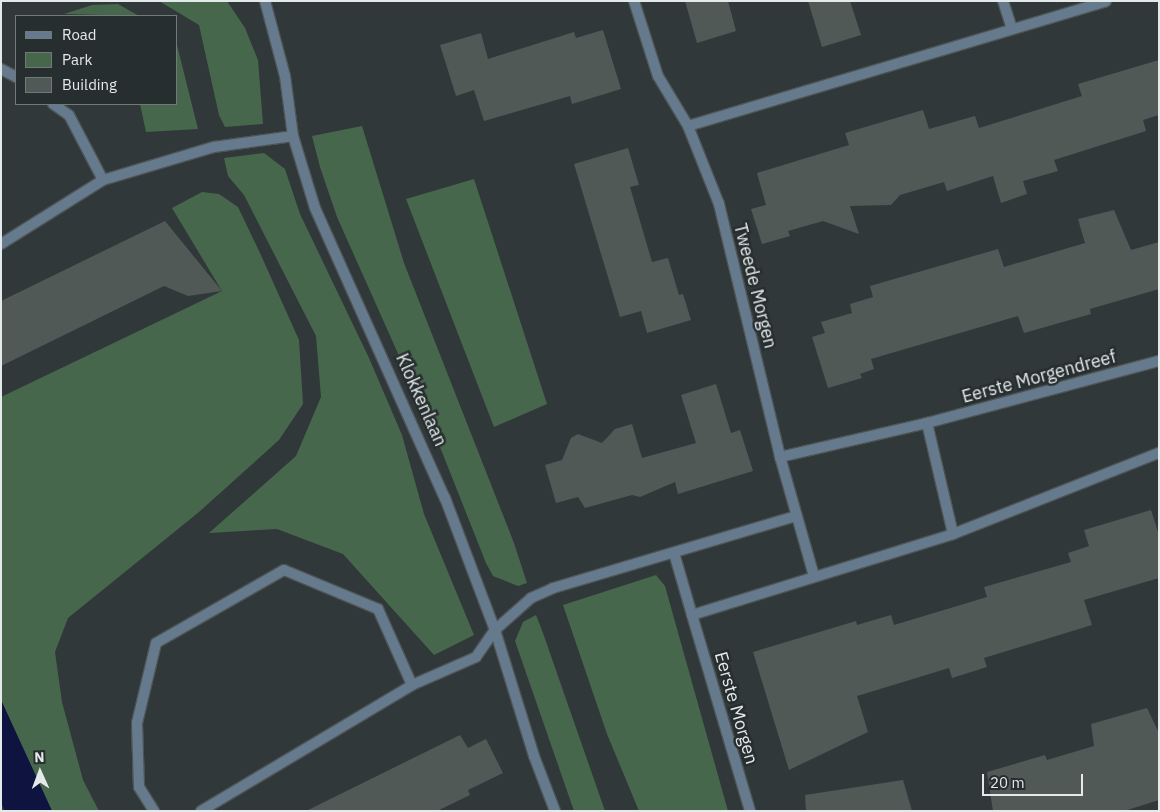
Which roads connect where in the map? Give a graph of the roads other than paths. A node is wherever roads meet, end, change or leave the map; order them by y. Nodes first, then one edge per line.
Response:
1 (265, 1) edge
2 (634, 1) edge
3 (1003, 1) edge
4 (1106, 1) edge
5 (1012, 29) junction
6 (1, 69) edge
7 (15, 76) edge
8 (54, 105) edge
9 (688, 126) junction
10 (293, 136) junction
11 (103, 180) junction
12 (1, 244) edge
13 (1159, 362) edge
14 (927, 423) junction
15 (1159, 453) edge
16 (780, 457) junction
17 (796, 516) junction
18 (953, 534) junction
19 (674, 553) junction
20 (814, 576) junction
21 (692, 615) junction
22 (495, 630) junction
23 (412, 685) junction
24 (154, 811) edge
25 (201, 811) edge
26 (555, 811) edge
27 (750, 811) edge

1 - 10 street, Klokkenlaan
2 - 9 street, Tweede Morgen
3 - 5 street
4 - 5 street
5 - 9 street
6 - 7 street
8 - 11 street
9 - 16 street, Tweede Morgen
10 - 11 street
10 - 22 street, Klokkenlaan
11 - 12 street
13 - 14 street, Eerste Morgendreef
14 - 16 street, Eerste Morgendreef
14 - 18 street
15 - 18 street
16 - 17 street
17 - 19 street
17 - 20 street
18 - 20 street
19 - 21 street
19 - 22 street
20 - 21 street
21 - 27 street, Eerste Morgen
22 - 23 street
22 - 26 street, Klokkenlaan
23 - 24 street
23 - 25 street

